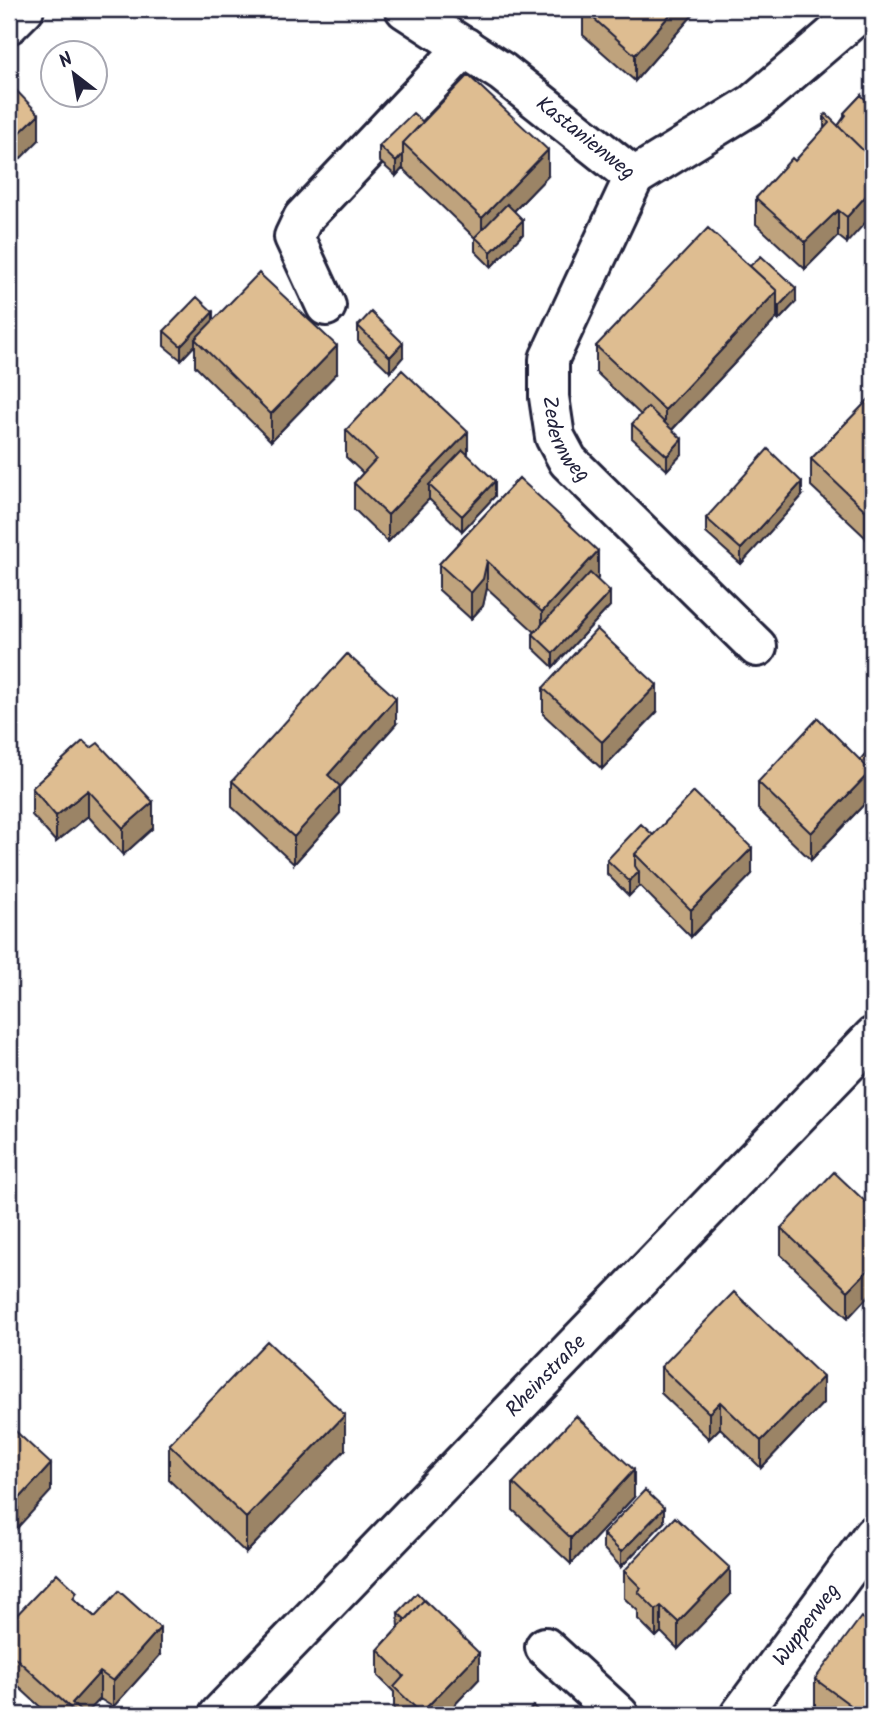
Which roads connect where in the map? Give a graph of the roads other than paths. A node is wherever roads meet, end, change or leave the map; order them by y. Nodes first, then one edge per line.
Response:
1 (24, 9) edge
2 (405, 9) edge
3 (864, 9) edge
4 (9, 24) edge
5 (465, 47) junction
6 (634, 177) junction
7 (326, 306) dead end
8 (757, 647) dead end
9 (873, 1037) edge
10 (873, 1535) edge
11 (545, 1647) dead end
12 (219, 1715) edge
13 (619, 1715) edge
14 (740, 1715) edge

1 - 4 street
2 - 5 street, Kastanienweg
3 - 6 street, Kastanienweg
5 - 6 street, Kastanienweg
5 - 7 street
6 - 8 street, Zedernweg
9 - 12 street, Rheinstraße
10 - 14 street, Wupperweg
11 - 13 street

